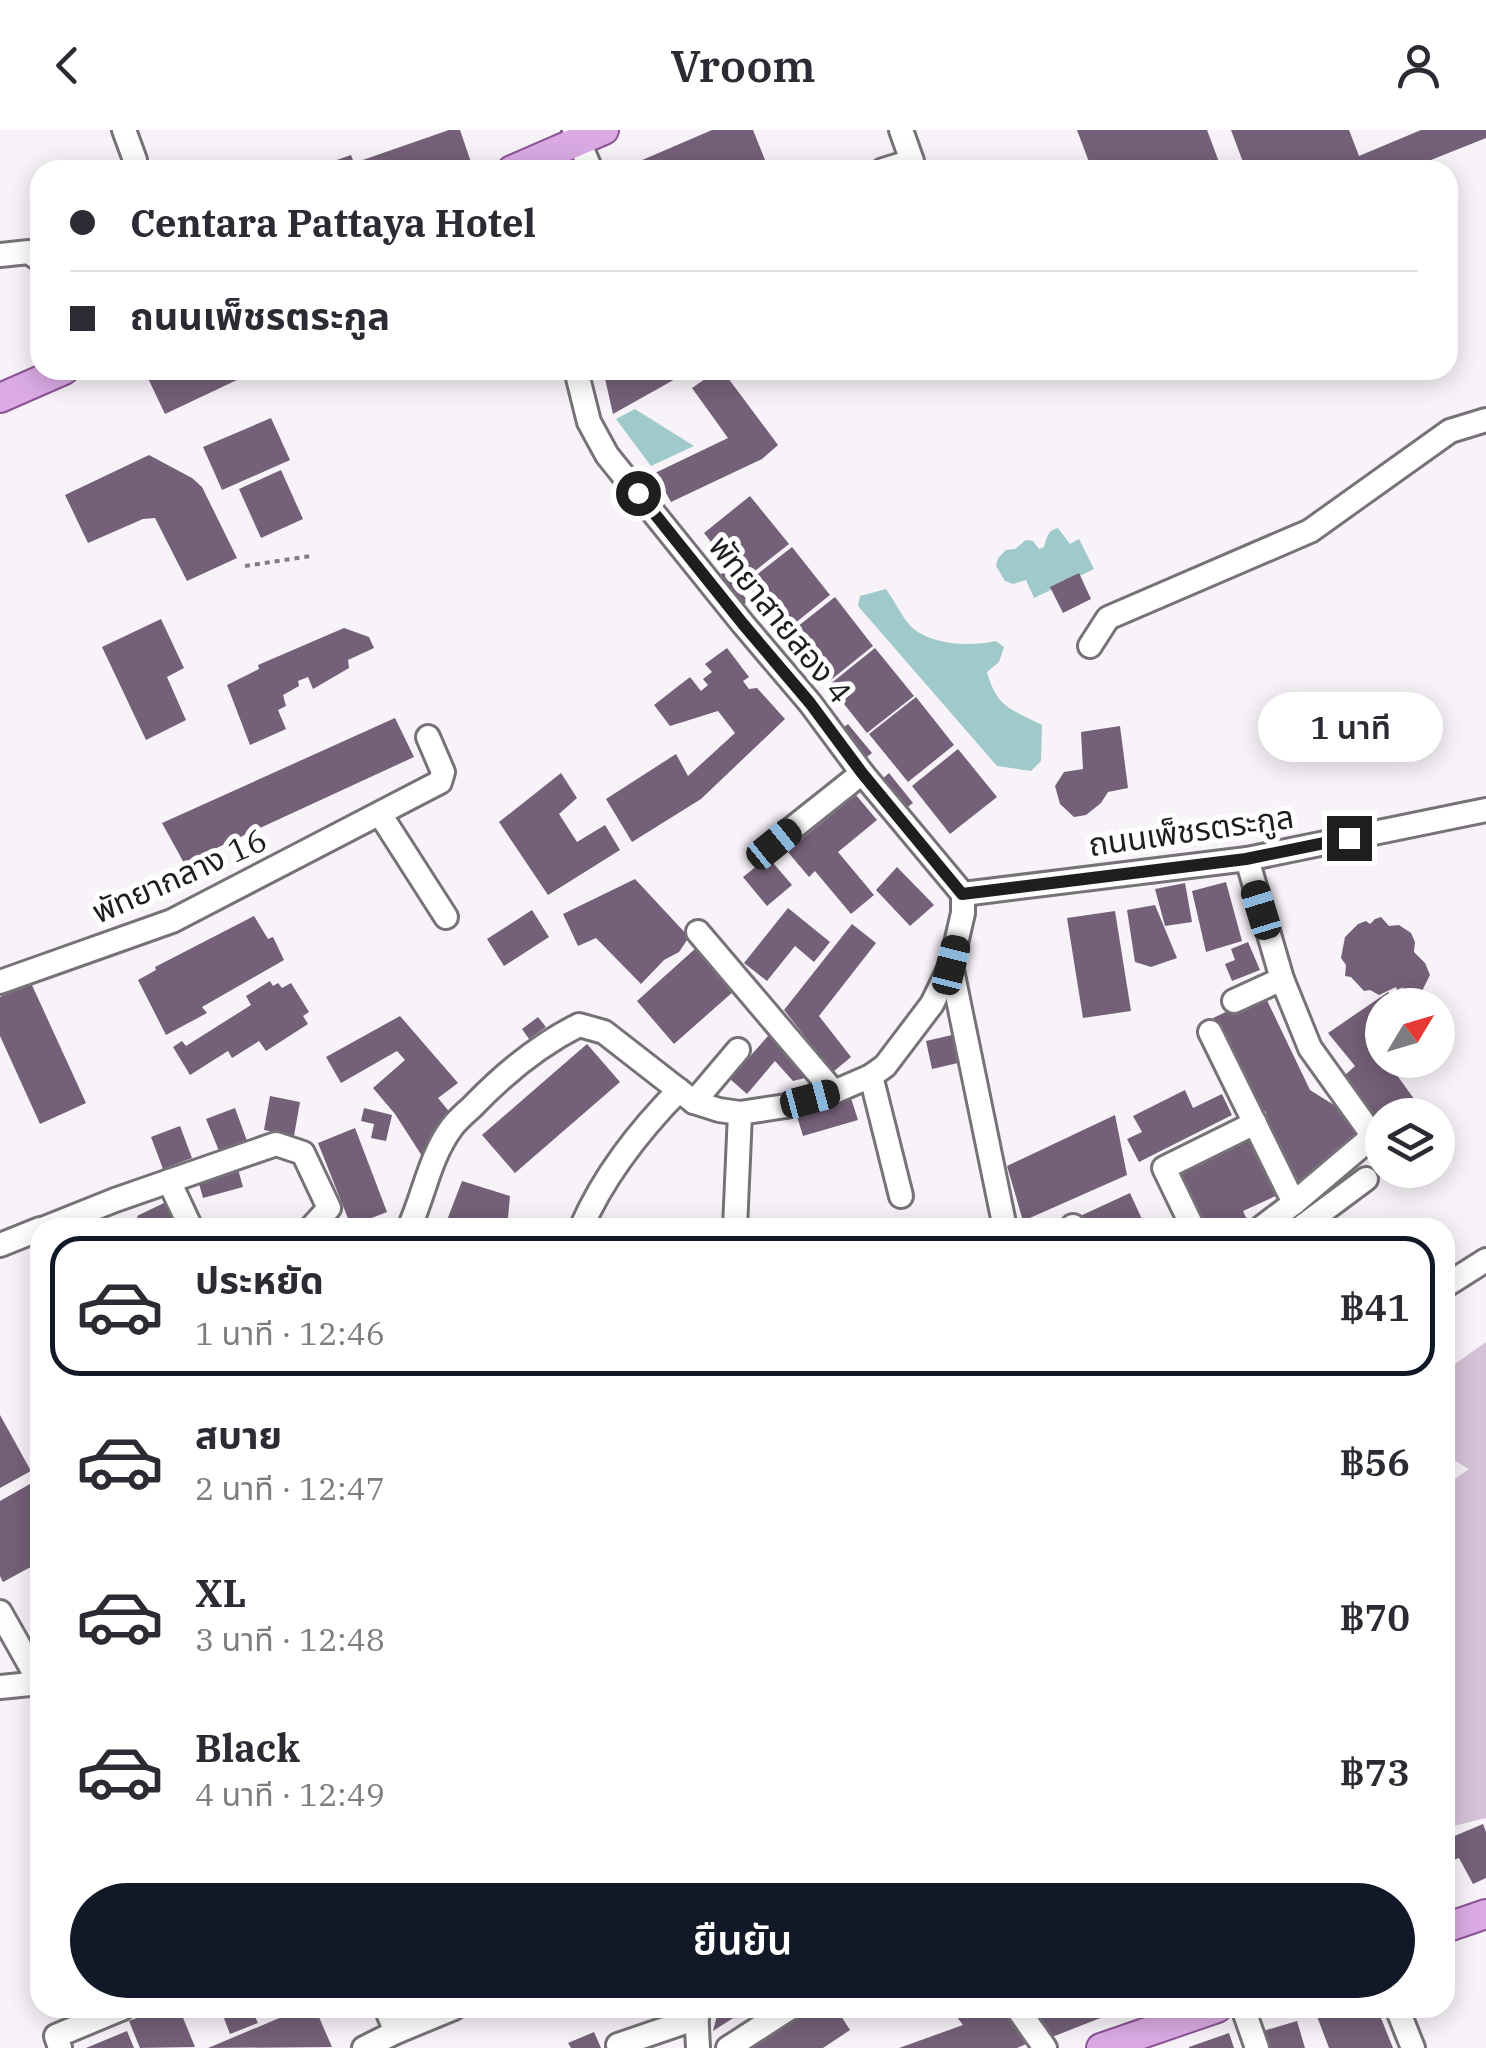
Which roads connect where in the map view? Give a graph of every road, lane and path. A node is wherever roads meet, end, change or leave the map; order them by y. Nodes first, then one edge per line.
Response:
1 (124, 130) edge
2 (901, 130) edge
3 (585, 134) edge
4 (135, 160) edge
5 (536, 160) edge
6 (589, 160) edge
7 (912, 160) edge
8 (30, 252) edge
9 (0, 256) edge
10 (41, 380) edge
11 (578, 380) edge
12 (0, 398) edge
13 (1486, 420) edge
14 (310, 556) dead end
15 (245, 566) dead end
16 (1090, 646) dead end
17 (428, 738) dead end
18 (862, 773) junction
19 (1486, 810) edge
20 (380, 814) junction
21 (774, 844) dead end
22 (1246, 859) junction
23 (962, 894) junction
24 (446, 917) dead end
25 (698, 932) dead end
26 (951, 965) junction
27 (1282, 979) junction
28 (0, 982) edge
29 (1234, 1001) dead end
30 (1210, 1032) dead end
31 (738, 1050) dead end
32 (871, 1076) junction
33 (834, 1092) junction
34 (687, 1096) junction
35 (740, 1112) junction
36 (1255, 1123) junction
37 (1365, 1180) edge
38 (169, 1181) junction
39 (900, 1196) dead end
40 (1294, 1203) junction
41 (68, 1218) edge
42 (186, 1218) edge
43 (320, 1218) edge
44 (413, 1218) edge
45 (586, 1218) edge
46 (735, 1218) edge
47 (1004, 1218) edge
48 (1187, 1218) edge
49 (1274, 1218) edge
50 (1313, 1218) edge
51 (30, 1233) edge
52 (0, 1245) edge
53 (1486, 1260) edge
54 (1455, 1280) edge
55 (0, 1612) edge
56 (30, 1664) edge
57 (30, 1684) edge
58 (0, 1688) edge
59 (1486, 1914) edge
60 (1455, 1925) edge
61 (99, 2018) edge
62 (390, 2018) edge
63 (430, 2018) edge
64 (684, 2018) edge
65 (696, 2018) edge
66 (774, 2018) edge
67 (1025, 2018) edge
68 (1188, 2018) edge
69 (1246, 2018) edge
70 (1401, 2018) edge
71 (396, 2032) junction
72 (618, 2045) dead end
73 (60, 2048) edge
74 (364, 2048) edge
75 (698, 2048) edge
76 (728, 2048) edge
77 (1046, 2048) edge
78 (1100, 2048) edge
79 (1257, 2048) edge
80 (1413, 2048) edge

1 - 4 street
2 - 7 street
3 - 5 main road
3 - 6 street
8 - 9 street
10 - 12 main road
11 - 18 street, พัทยาสายสอง 4
13 - 16 street
14 - 15 path
17 - 20 street, พัทยากลาง 16
18 - 21 street
18 - 23 street, พัทยาสายสอง 4
19 - 22 street, ถนนเพ็ชรตระกูล
20 - 24 street
20 - 28 street, พัทยากลาง 16
22 - 23 street, ถนนเพ็ชรตระกูล
22 - 27 street
23 - 26 street
25 - 33 street
26 - 32 street
26 - 47 street
27 - 29 street
27 - 40 street
30 - 36 street
31 - 34 street
32 - 33 street
32 - 39 street
33 - 35 street
34 - 35 street
34 - 44 street
34 - 45 street
35 - 46 street
36 - 40 street
36 - 48 street
37 - 50 street
38 - 41 street
38 - 42 street
38 - 43 street
40 - 49 street
51 - 52 street
53 - 54 street
55 - 56 street
57 - 58 street
59 - 60 main road
61 - 73 street
62 - 71 street
63 - 71 street
64 - 72 street
65 - 75 street
66 - 76 street
67 - 77 street
68 - 78 main road
69 - 79 street
70 - 80 street
71 - 74 street

